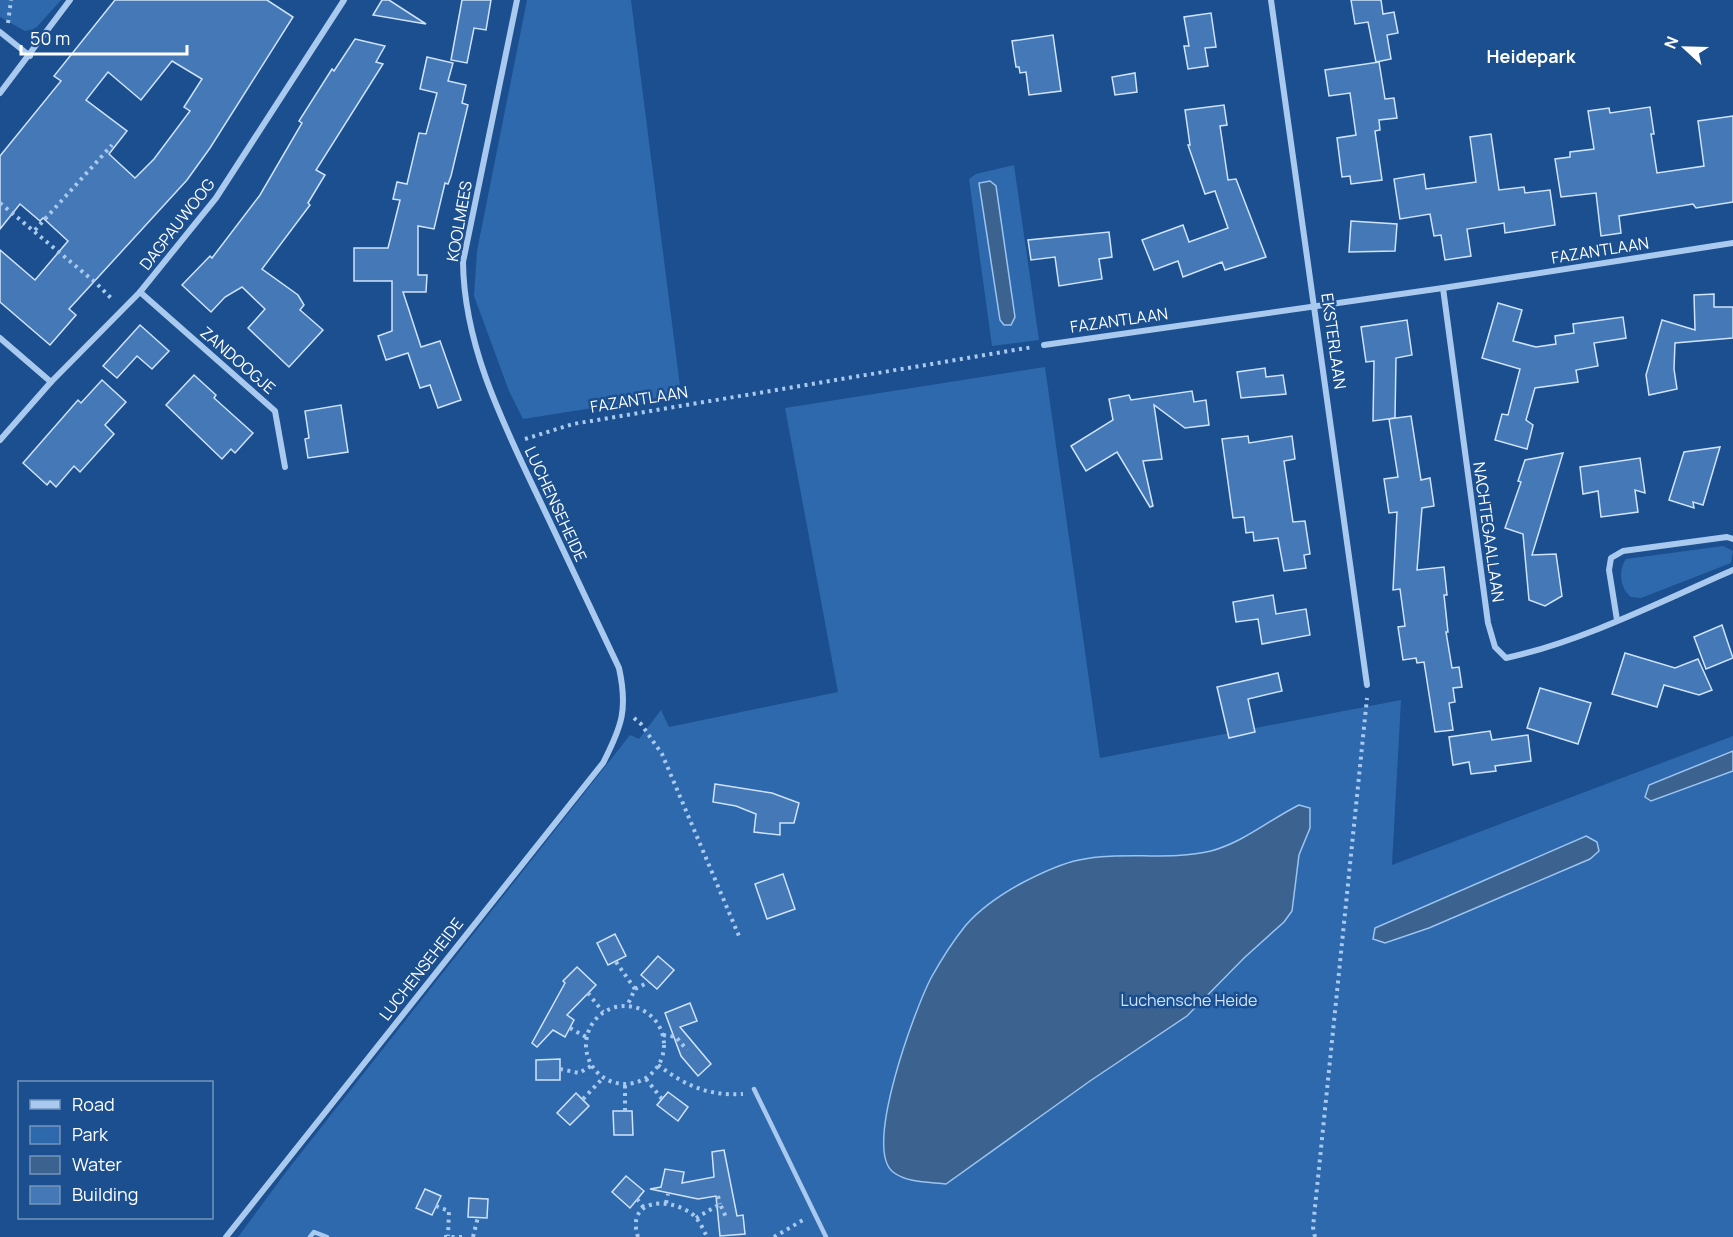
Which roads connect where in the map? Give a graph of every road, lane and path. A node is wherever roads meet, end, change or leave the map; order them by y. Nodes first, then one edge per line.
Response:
1 (11, 0) edge
2 (70, 0) edge
3 (344, 0) edge
4 (517, 0) edge
5 (1271, 0) edge
6 (2, 34) edge
7 (30, 56) junction
8 (0, 93) edge
9 (112, 145) dead end
10 (0, 203) edge
11 (35, 230) junction
12 (1733, 243) edge
13 (1443, 288) junction
14 (140, 292) junction
15 (1316, 305) junction
16 (124, 311) junction
17 (0, 338) edge
18 (1044, 345) joint
19 (51, 382) junction
20 (0, 440) edge
21 (513, 443) junction
22 (285, 467) dead end
23 (1733, 540) edge
24 (1733, 570) edge
25 (1617, 620) junction
26 (1367, 685) joint
27 (624, 710) junction
28 (739, 936) dead end
29 (616, 962) dead end
30 (649, 982) dead end
31 (634, 989) junction
32 (588, 993) dead end
33 (627, 1006) junction
34 (603, 1012) junction
35 (666, 1022) dead end
36 (659, 1025) junction
37 (570, 1028) dead end
38 (663, 1035) junction
39 (586, 1037) junction
40 (687, 1050) dead end
41 (658, 1065) junction
42 (591, 1066) junction
43 (560, 1069) dead end
44 (603, 1078) junction
45 (646, 1078) junction
46 (625, 1084) junction
47 (754, 1089) joint
48 (583, 1099) dead end
49 (662, 1099) dead end
50 (625, 1111) dead end
51 (668, 1194) dead end
52 (718, 1196) dead end
53 (637, 1199) dead end
54 (666, 1203) junction
55 (720, 1204) junction
56 (436, 1206) dead end
57 (644, 1208) junction
58 (814, 1213) junction
59 (726, 1217) dead end
60 (478, 1218) dead end
61 (696, 1218) junction
62 (446, 1236) edge
63 (226, 1237) edge
64 (310, 1237) edge
65 (327, 1237) edge
66 (463, 1237) edge
67 (473, 1237) edge
68 (638, 1237) edge
69 (707, 1237) edge
70 (774, 1237) edge
71 (826, 1237) edge
72 (1315, 1237) edge

1 - 6 path
2 - 7 street
3 - 14 street, DAGPAUWOOG
4 - 21 street, KOOLMEES
5 - 15 street, EKSTERLAAN
6 - 7 street
7 - 8 street
9 - 11 path
10 - 11 path
11 - 16 path
12 - 13 street, FAZANTLAAN
13 - 15 street, FAZANTLAAN
13 - 25 street, NACHTEGAALLAAN
14 - 16 street, DAGPAUWOOG
14 - 22 street, ZANDOOGJE
15 - 18 street, FAZANTLAAN
15 - 26 street, EKSTERLAAN
16 - 19 street, DAGPAUWOOG
17 - 19 street
18 - 21 path, FAZANTLAAN
19 - 20 street, DAGPAUWOOG
21 - 27 street, LUCHENSEHEIDE
23 - 25 street
24 - 25 street, NACHTEGAALLAAN
26 - 72 path
27 - 28 path
27 - 63 street, LUCHENSEHEIDE
29 - 31 path
30 - 31 path
31 - 33 path
32 - 34 path
33 - 34 path
33 - 36 path
34 - 39 path
35 - 36 path
36 - 38 path
37 - 39 path
38 - 40 path
38 - 41 path
39 - 42 path
41 - 45 path
41 - 47 path
42 - 43 path
42 - 44 path
44 - 46 path
44 - 48 path
45 - 46 path
45 - 49 path
46 - 50 path
47 - 58 lane
51 - 54 path
52 - 55 path
53 - 57 path
54 - 57 path
54 - 61 path
55 - 59 path
55 - 61 path
56 - 62 path
57 - 68 path
58 - 70 path
58 - 71 lane
60 - 67 path
61 - 69 path
62 - 66 path
64 - 65 lane

